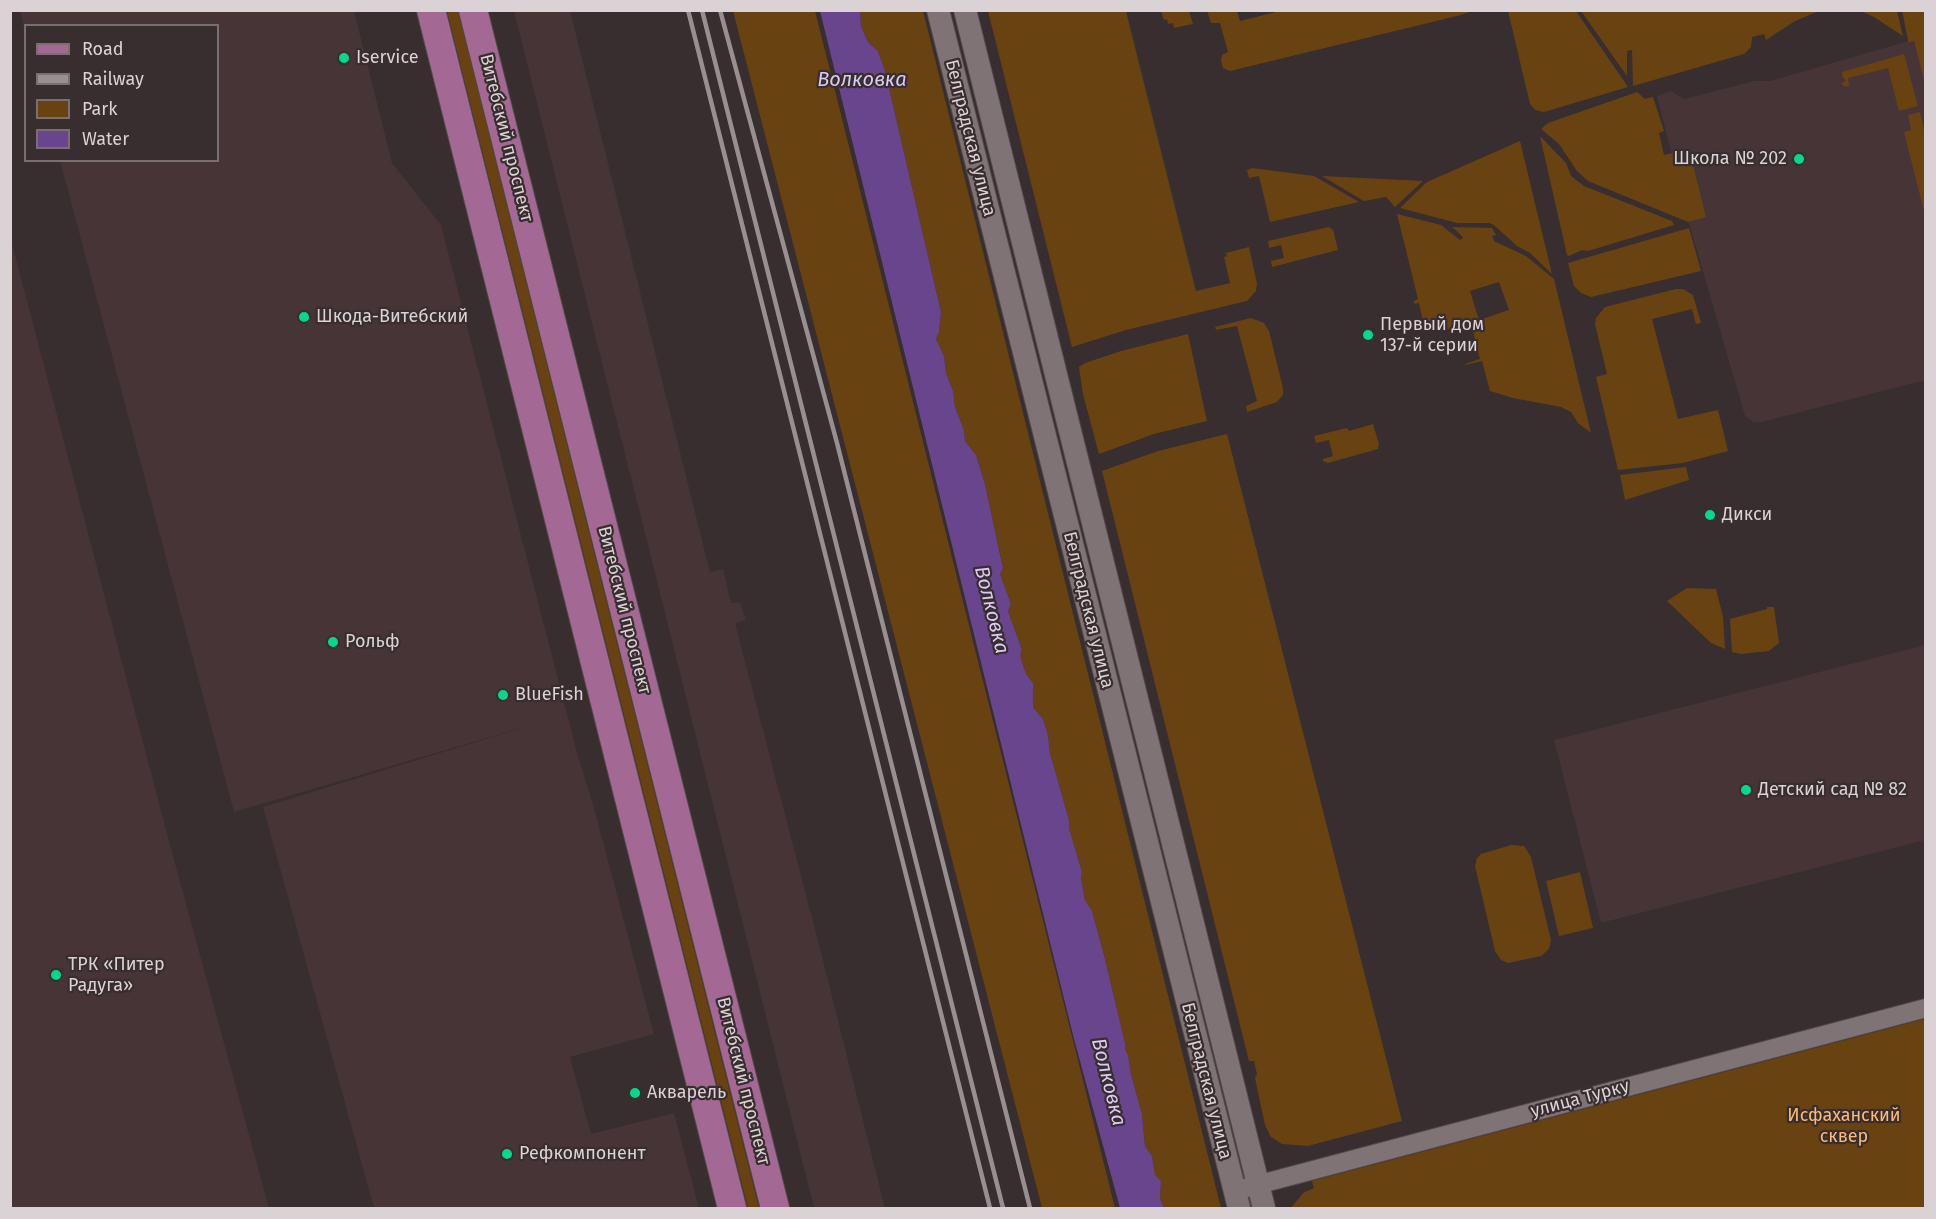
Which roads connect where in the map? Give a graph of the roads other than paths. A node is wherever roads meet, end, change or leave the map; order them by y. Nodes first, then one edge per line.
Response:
1 (431, 10) edge
2 (473, 10) edge
3 (938, 10) edge
4 (965, 10) edge
5 (1926, 1008) edge
6 (1258, 1184) junction
7 (1236, 1200) edge
8 (732, 1209) edge
9 (775, 1209) edge
10 (1264, 1209) edge

1 - 8 main road
2 - 9 main road, Витебский проспект
3 - 7 street, Белградская улица
4 - 6 street, Белградская улица
5 - 6 street, улица Турку
6 - 7 street, улица Турку
6 - 10 street, Белградская улица

